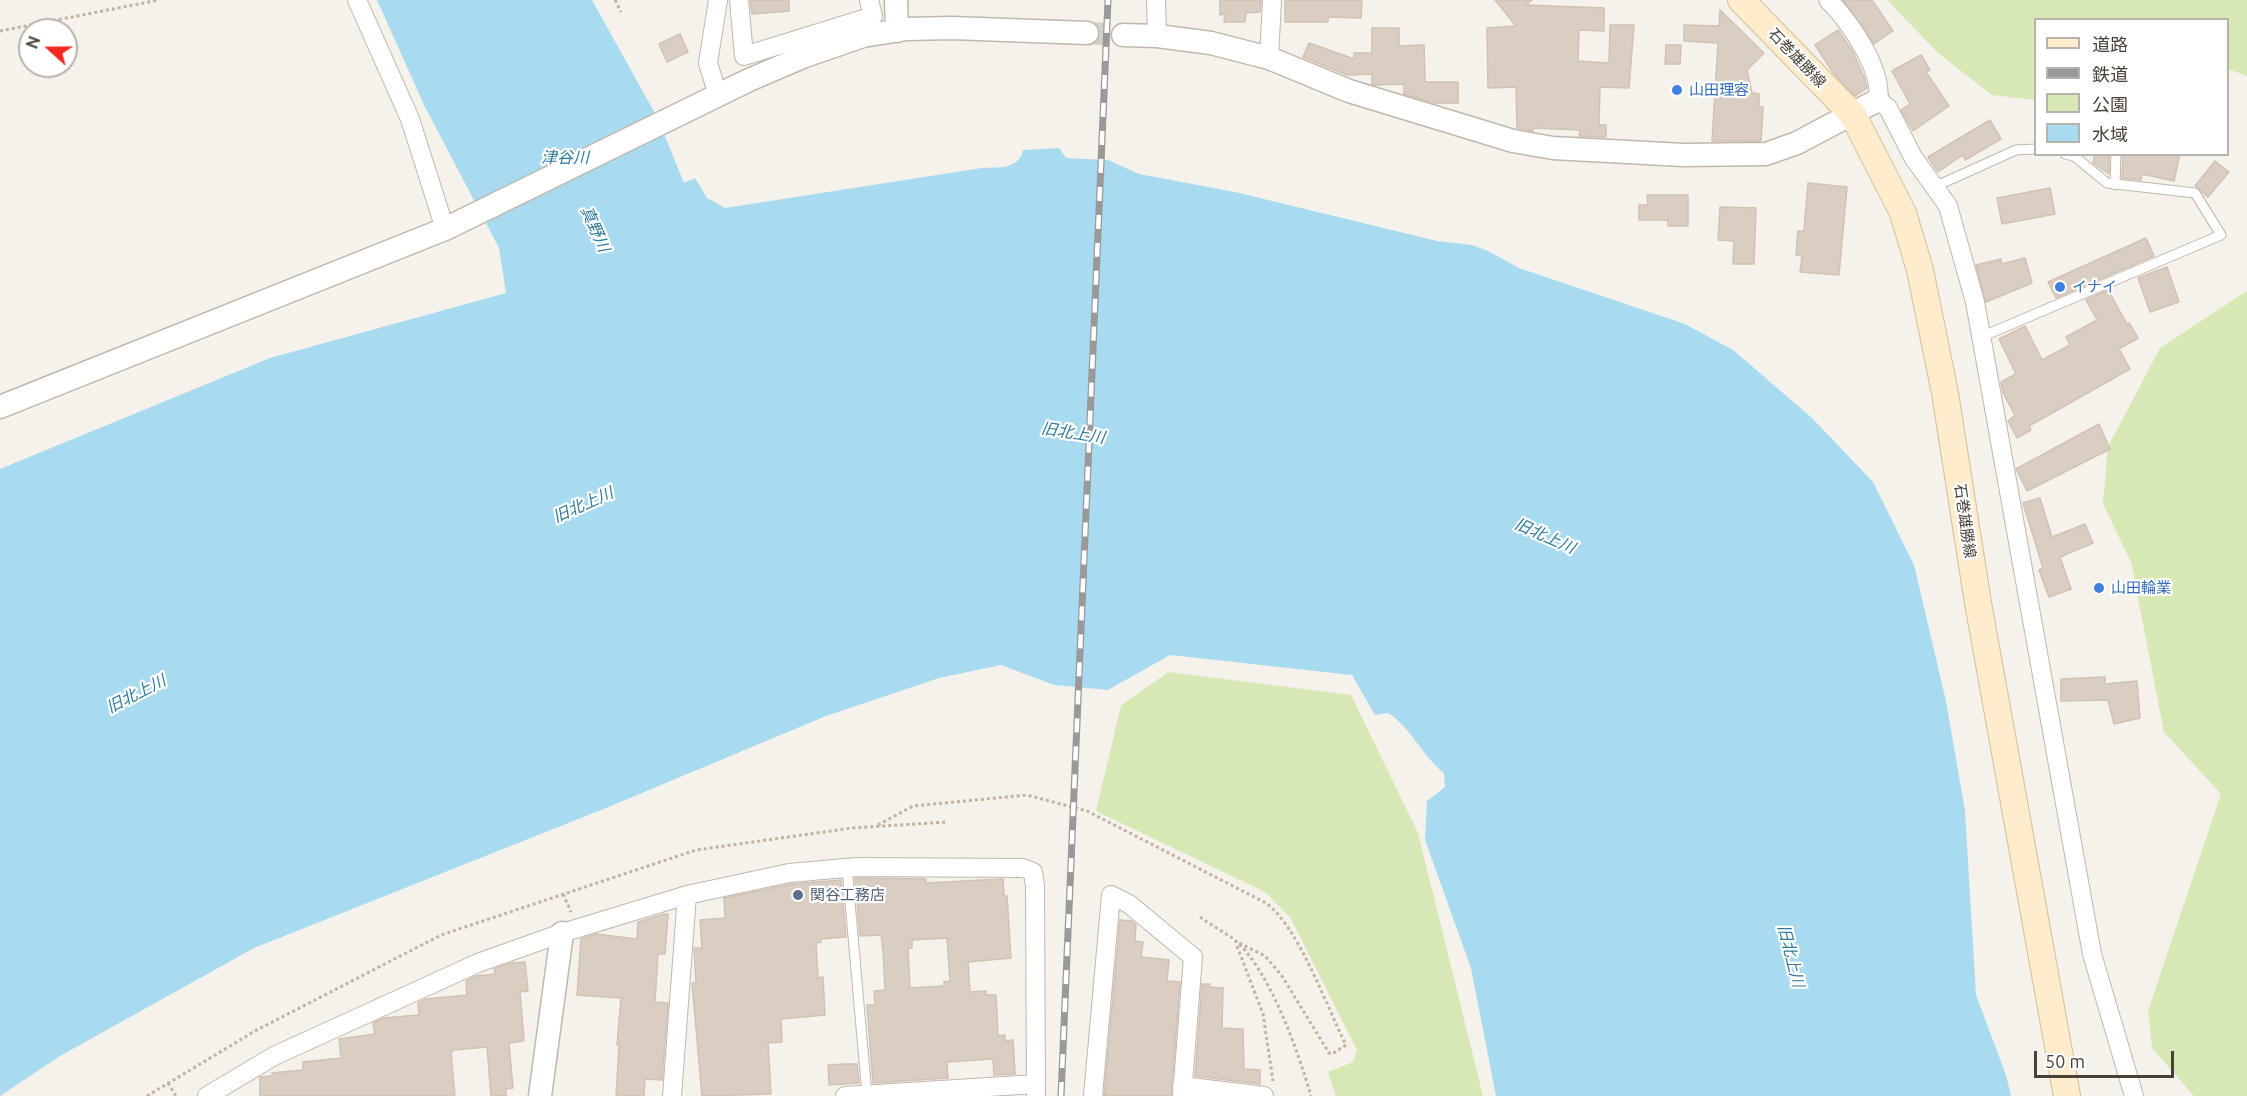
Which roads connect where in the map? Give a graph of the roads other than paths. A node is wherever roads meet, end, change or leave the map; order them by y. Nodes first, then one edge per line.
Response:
1 (357, 0) edge
2 (718, 0) edge
3 (739, 0) edge
4 (869, 0) edge
5 (896, 0) edge
6 (1156, 0) edge
7 (1272, 0) edge
8 (1741, 0) edge
9 (1828, 0) edge
10 (897, 31) junction
11 (1087, 33) tunnel mouth
12 (1124, 35) tunnel mouth
13 (1157, 36) junction
14 (1269, 58) junction
15 (718, 96) junction
16 (1878, 100) junction
17 (1853, 116) junction
18 (2034, 149) edge
19 (2074, 156) edge
20 (2116, 156) edge
21 (2115, 184) junction
22 (1934, 187) junction
23 (445, 229) junction
24 (1981, 338) junction
25 (0, 407) edge
26 (847, 868) junction
27 (687, 895) junction
28 (562, 933) junction
29 (1036, 1090) edge
30 (1182, 1091) edge
31 (867, 1095) edge
32 (207, 1096) edge
33 (540, 1096) edge
34 (672, 1096) edge
35 (845, 1096) edge
36 (1093, 1096) edge
37 (1264, 1096) edge
38 (2067, 1096) edge
39 (2134, 1096) edge

1 - 23 street
2 - 15 street
3 - 4 street
5 - 10 street
6 - 13 street
7 - 14 street
8 - 17 main road, 石巻雄勝線
9 - 16 street
10 - 11 street
10 - 15 street
12 - 13 street
13 - 14 street
14 - 17 street
15 - 23 street
16 - 17 street
16 - 22 street
17 - 38 main road, 石巻雄勝線
18 - 22 lane
19 - 21 lane
20 - 21 lane
21 - 24 lane
22 - 24 street
23 - 25 street
24 - 39 street
26 - 27 street
26 - 29 street
26 - 31 lane
27 - 28 street
27 - 34 street
28 - 32 street
28 - 33 street
29 - 31 street
30 - 36 street
30 - 37 street
31 - 35 street

